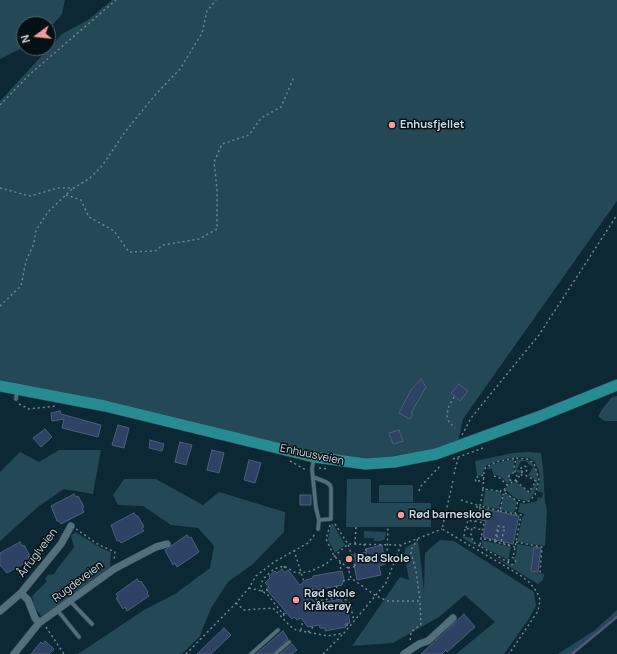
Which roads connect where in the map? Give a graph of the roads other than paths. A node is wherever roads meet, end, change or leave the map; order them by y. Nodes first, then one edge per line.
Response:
1 (0, 386) edge
2 (617, 386) edge
3 (314, 457) junction
4 (313, 477) junction
5 (319, 520) junction
6 (71, 526) road end
7 (318, 529) road end
8 (168, 544) dead end
9 (21, 593) junction
10 (71, 602) junction
11 (1, 610) edge
12 (58, 611) junction
13 (453, 618) dead end
14 (41, 623) junction
15 (92, 624) dead end
16 (278, 630) dead end
17 (79, 637) dead end
18 (289, 642) dead end
19 (14, 654) edge
20 (251, 654) edge
21 (274, 654) edge
22 (404, 654) edge

1 - 3 main road, Enhuusveien
2 - 3 main road, Enhuusveien
3 - 4 lane
4 - 5 lane
4 - 5 lane
5 - 7 lane
6 - 9 street, Årfuglveien
8 - 10 street, Rugdeveien
9 - 11 street, Årfuglveien
9 - 14 street, Årfuglveien
10 - 12 street, Rugdeveien
10 - 15 lane
12 - 14 street, Rugdeveien
12 - 17 lane
13 - 22 street
14 - 19 street, Rugdeveien
16 - 20 lane
18 - 21 lane

